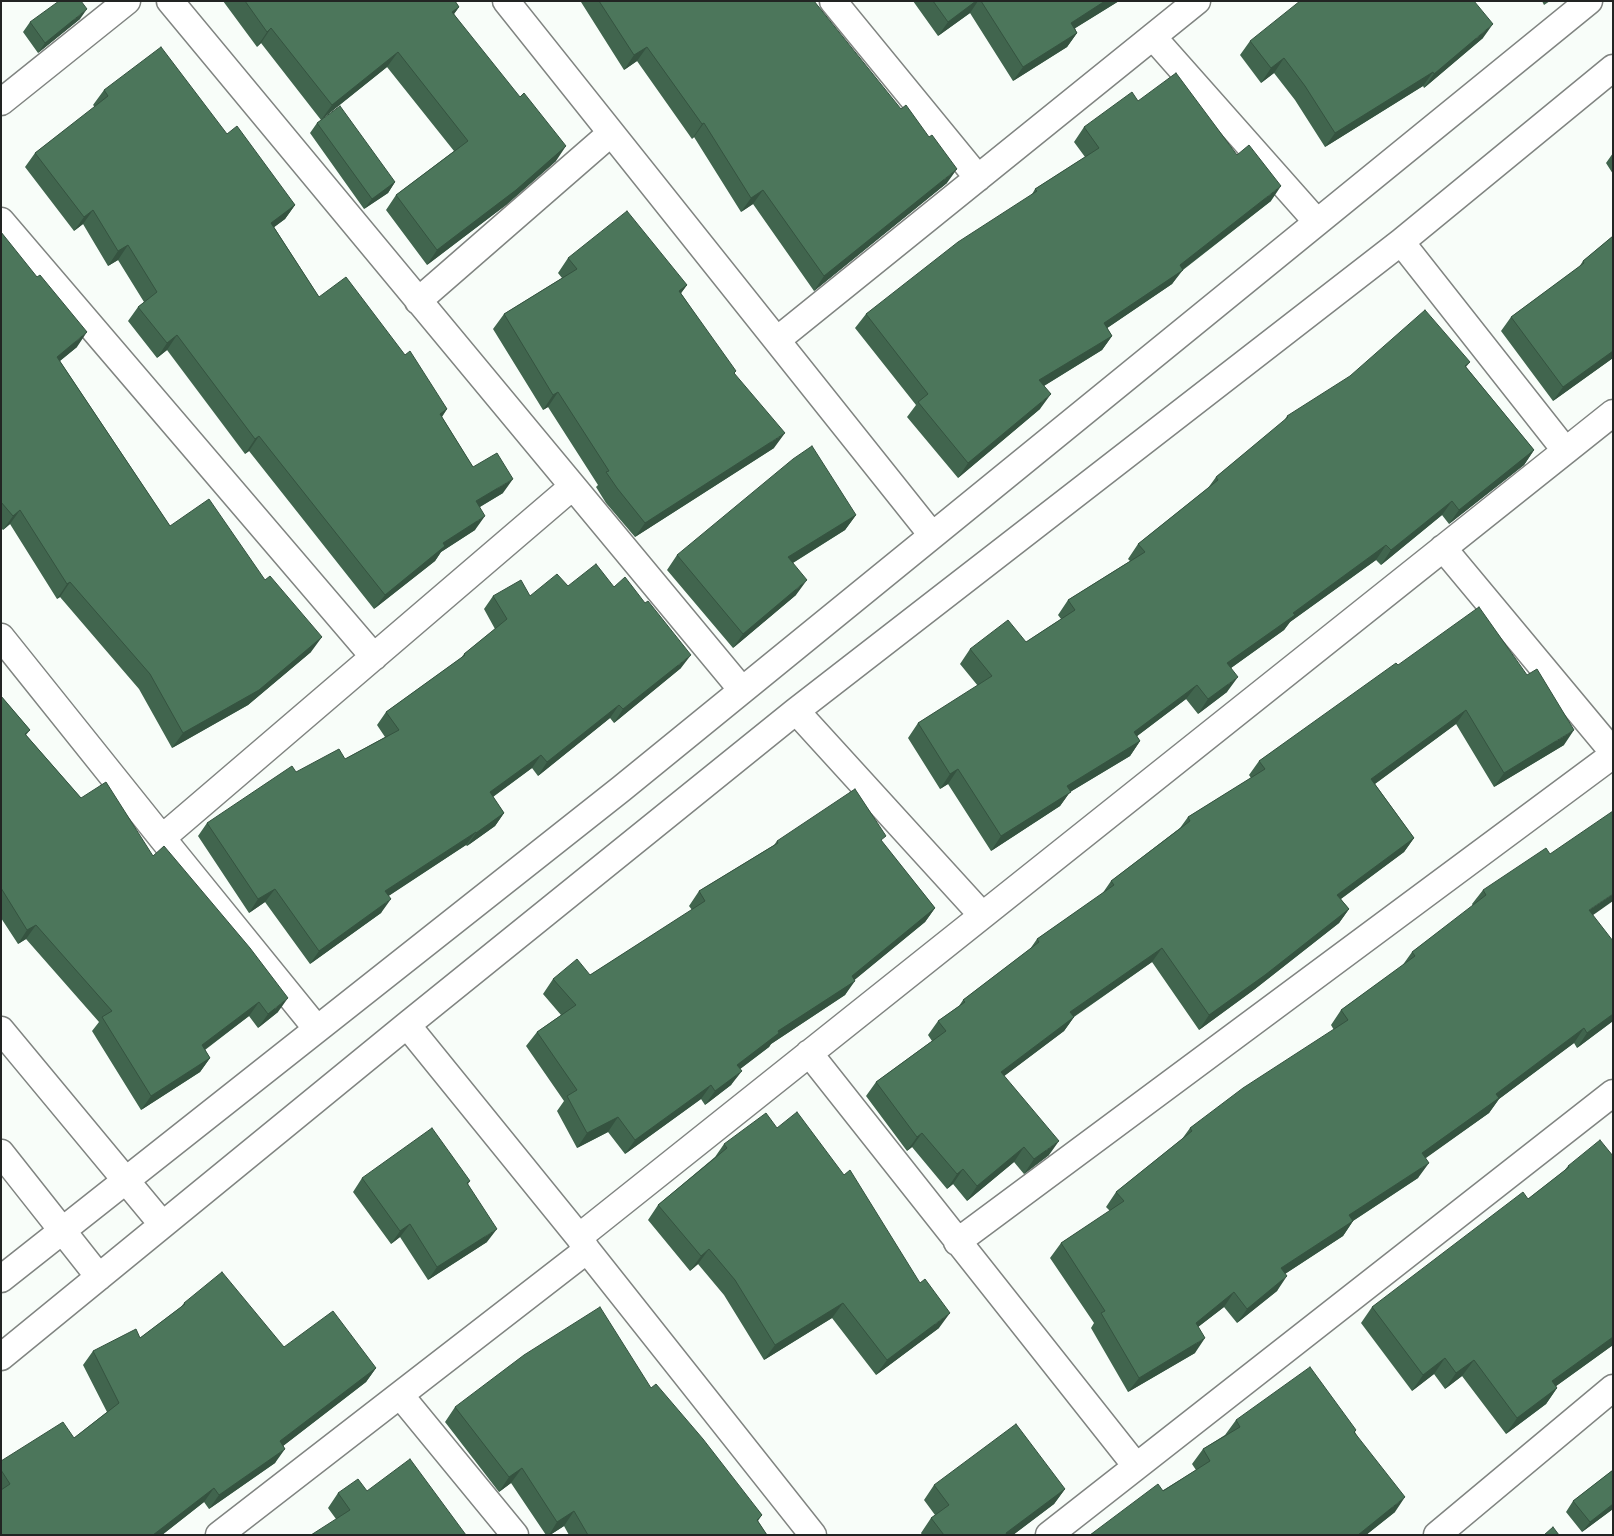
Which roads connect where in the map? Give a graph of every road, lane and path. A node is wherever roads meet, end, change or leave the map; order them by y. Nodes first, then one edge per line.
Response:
1 (127, 1) edge
2 (170, 1) edge
3 (506, 1) edge
4 (833, 1) edge
5 (1197, 1) edge
6 (1589, 1) edge
7 (1153, 37) junction
8 (1613, 68) edge
9 (1, 102) edge
10 (611, 132) junction
11 (978, 178) junction
12 (1, 221) edge
13 (1317, 222) junction
14 (1401, 242) junction
15 (418, 301) junction
16 (777, 340) junction
17 (1613, 412) edge
18 (1565, 450) junction
19 (572, 487) junction
20 (932, 535) junction
21 (1443, 548) junction
22 (6, 653) edge
23 (374, 657) junction
24 (742, 690) junction
25 (796, 711) junction
26 (1613, 754) edge
27 (162, 838) junction
28 (982, 915) junction
29 (407, 1024) junction
30 (317, 1029) junction
31 (1, 1030) edge
32 (809, 1053) junction
33 (1613, 1093) edge
34 (1, 1153) edge
35 (125, 1181) junction
36 (162, 1224) junction
37 (62, 1230) junction
38 (957, 1242) junction
39 (583, 1244) junction
40 (99, 1277) junction
41 (1, 1279) edge
42 (1, 1357) edge
43 (1613, 1388) edge
44 (400, 1395) junction
45 (1136, 1466) junction
46 (219, 1535) edge
47 (515, 1535) edge
48 (813, 1535) edge
49 (1049, 1535) edge
50 (1437, 1535) edge

1 - 9 street
2 - 15 street
3 - 10 street
4 - 11 street
5 - 7 street
6 - 13 street
7 - 11 street
7 - 13 street
8 - 14 street
10 - 15 street
10 - 16 street
11 - 16 street
12 - 23 street
13 - 20 street
14 - 18 street
14 - 25 street
15 - 19 street
16 - 20 street
17 - 18 street
18 - 21 street
19 - 23 street
19 - 24 street
20 - 24 street
21 - 26 street
21 - 28 street
22 - 27 street
23 - 27 street
24 - 30 street
25 - 28 street
25 - 29 street
26 - 38 street
27 - 30 street
28 - 32 street
29 - 36 street
29 - 39 street
30 - 35 street
31 - 35 street
32 - 38 street
32 - 39 street
33 - 45 street
34 - 37 street
35 - 36 street
35 - 37 street
36 - 40 street
37 - 40 street
37 - 41 street
38 - 45 street
39 - 44 street
39 - 48 street
40 - 42 street
43 - 50 street
44 - 46 street
44 - 47 street
45 - 49 street

